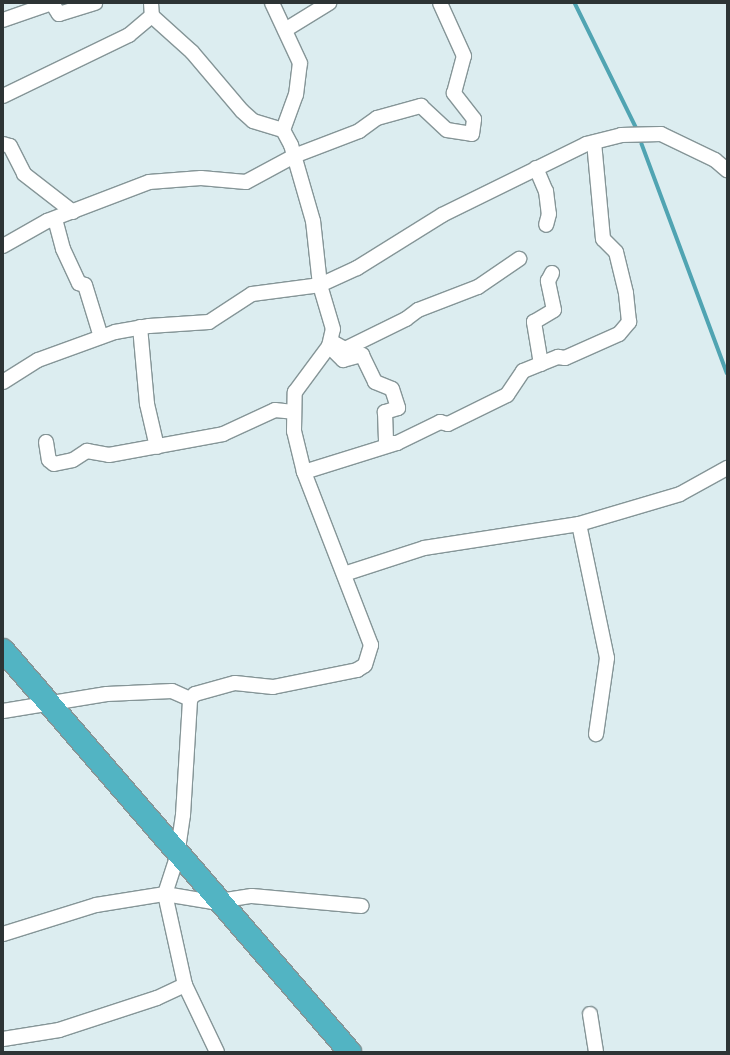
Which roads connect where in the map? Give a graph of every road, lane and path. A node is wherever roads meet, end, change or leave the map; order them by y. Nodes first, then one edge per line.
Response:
1 (52, 3) edge
2 (95, 3) edge
3 (272, 3) edge
4 (329, 3) edge
5 (440, 3) edge
6 (152, 10) edge
7 (3, 20) edge
8 (285, 30) junction
9 (3, 96) edge
10 (283, 130) junction
11 (594, 142) junction
12 (3, 144) edge
13 (294, 156) junction
14 (536, 168) junction
15 (727, 170) edge
16 (73, 212) junction
17 (55, 218) junction
18 (546, 225) dead end
19 (3, 246) edge
20 (519, 258) dead end
21 (552, 274) dead end
22 (320, 285) junction
23 (140, 328) junction
24 (101, 337) junction
25 (329, 346) junction
26 (541, 364) junction
27 (3, 382) edge
28 (293, 412) junction
29 (46, 442) dead end
30 (397, 443) junction
31 (157, 447) junction
32 (727, 468) edge
33 (304, 472) junction
34 (579, 524) junction
35 (344, 574) junction
36 (3, 650) edge
37 (190, 698) junction
38 (3, 711) edge
39 (596, 734) dead end
40 (165, 894) junction
41 (362, 906) dead end
42 (3, 934) edge
43 (185, 985) junction
44 (590, 1014) dead end
45 (3, 1039) edge
46 (216, 1052) edge
47 (350, 1052) edge
48 (596, 1052) edge

1 - 2 street
1 - 7 street
3 - 8 street
4 - 8 street
5 - 13 street
6 - 9 street
6 - 10 street
8 - 10 street
10 - 13 street
11 - 14 street
11 - 15 street
11 - 26 street
12 - 16 street
13 - 16 street
13 - 22 street
14 - 18 street
14 - 22 street
16 - 17 street
17 - 19 street
17 - 24 street
20 - 25 street
21 - 26 street
22 - 23 street
22 - 25 street
23 - 24 street
23 - 31 street
24 - 27 street
25 - 28 street
25 - 30 street
26 - 30 street
28 - 31 street
28 - 33 street
29 - 31 street
30 - 33 street
32 - 34 street
33 - 35 street
34 - 35 street
34 - 39 street
35 - 37 street
36 - 47 highway
37 - 38 street
37 - 40 street
40 - 41 street
40 - 42 street
40 - 43 street
43 - 45 street
43 - 46 street
44 - 48 street

